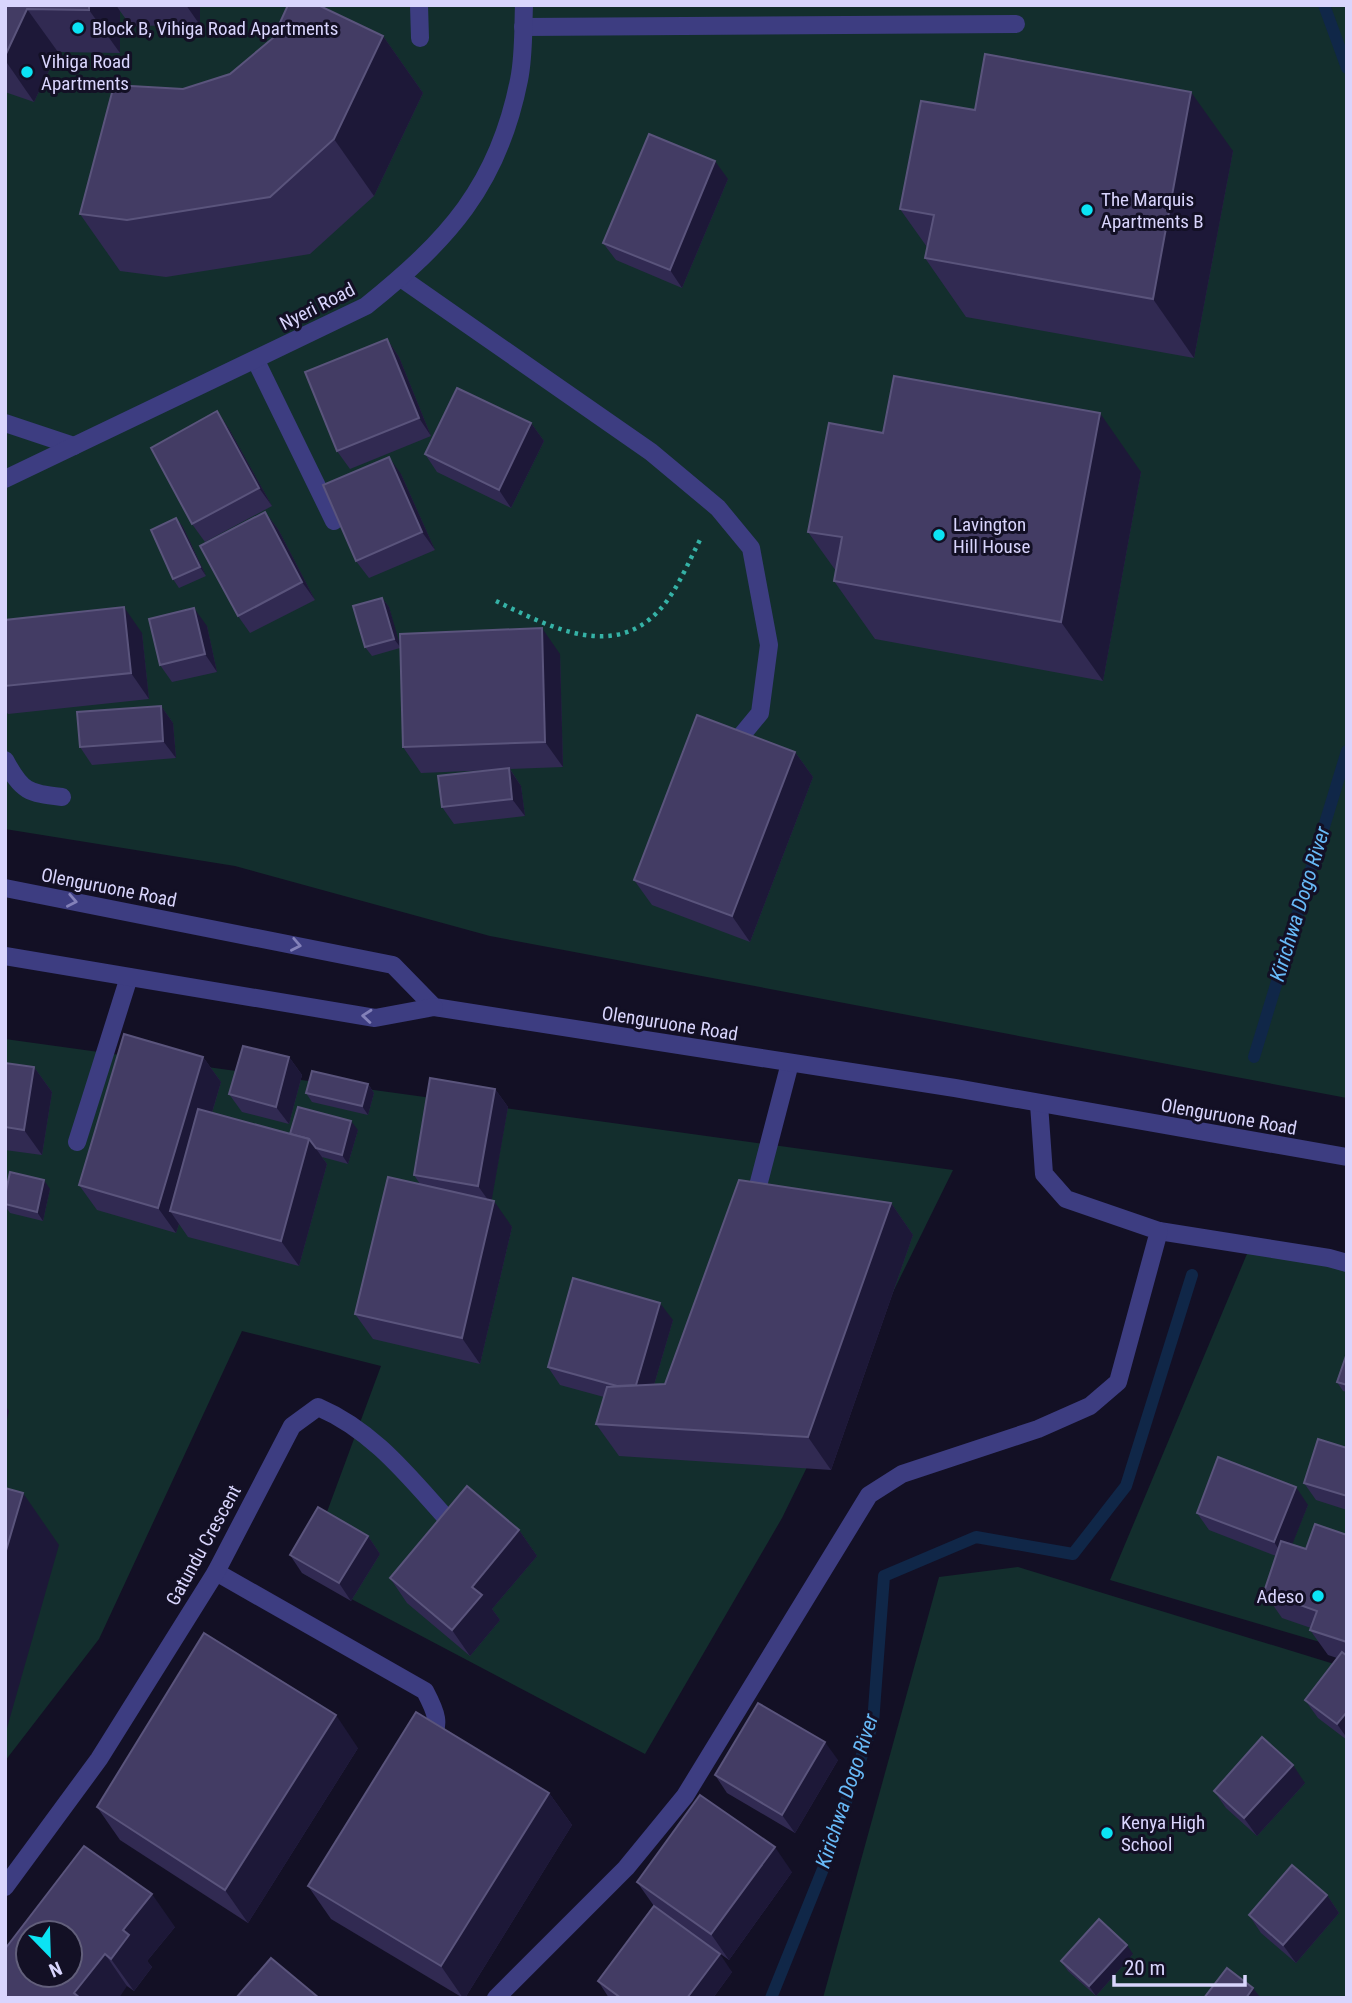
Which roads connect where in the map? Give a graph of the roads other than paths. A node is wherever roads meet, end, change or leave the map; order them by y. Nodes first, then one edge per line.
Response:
1 (419, 5) edge
2 (524, 5) edge
3 (1016, 24) dead end
4 (523, 27) junction
5 (420, 38) dead end
6 (401, 278) junction
7 (256, 360) junction
8 (5, 424) edge
9 (74, 446) junction
10 (5, 479) edge
11 (334, 521) edge
12 (741, 736) edge
13 (5, 760) edge
14 (62, 797) dead end
15 (5, 888) edge
16 (5, 956) edge
17 (129, 977) junction
18 (434, 1007) junction
19 (790, 1063) junction
20 (1039, 1104) junction
21 (77, 1142) dead end
22 (1347, 1157) edge
23 (745, 1228) edge
24 (1158, 1231) junction
25 (1347, 1264) edge
26 (438, 1547) edge
27 (216, 1572) junction
28 (421, 1757) edge
29 (5, 1887) edge
30 (496, 1998) edge

1 - 5 street
2 - 4 street, Nyeri Road
3 - 4 street
4 - 6 street, Nyeri Road
6 - 7 street, Nyeri Road
6 - 12 street
7 - 9 street, Nyeri Road
7 - 11 street
8 - 9 street
9 - 10 street, Nyeri Road
13 - 14 street
15 -> 18 street, Olenguruone Road
16 - 17 street
18 -> 17 street
17 - 21 street
18 - 19 street, Olenguruone Road
19 - 20 street, Olenguruone Road
19 - 23 street
20 - 22 street, Olenguruone Road
20 - 24 street
24 - 25 street
24 - 30 street
26 - 27 street, Gatundu Crescent
27 - 28 street
27 - 29 street, Gatundu Crescent

